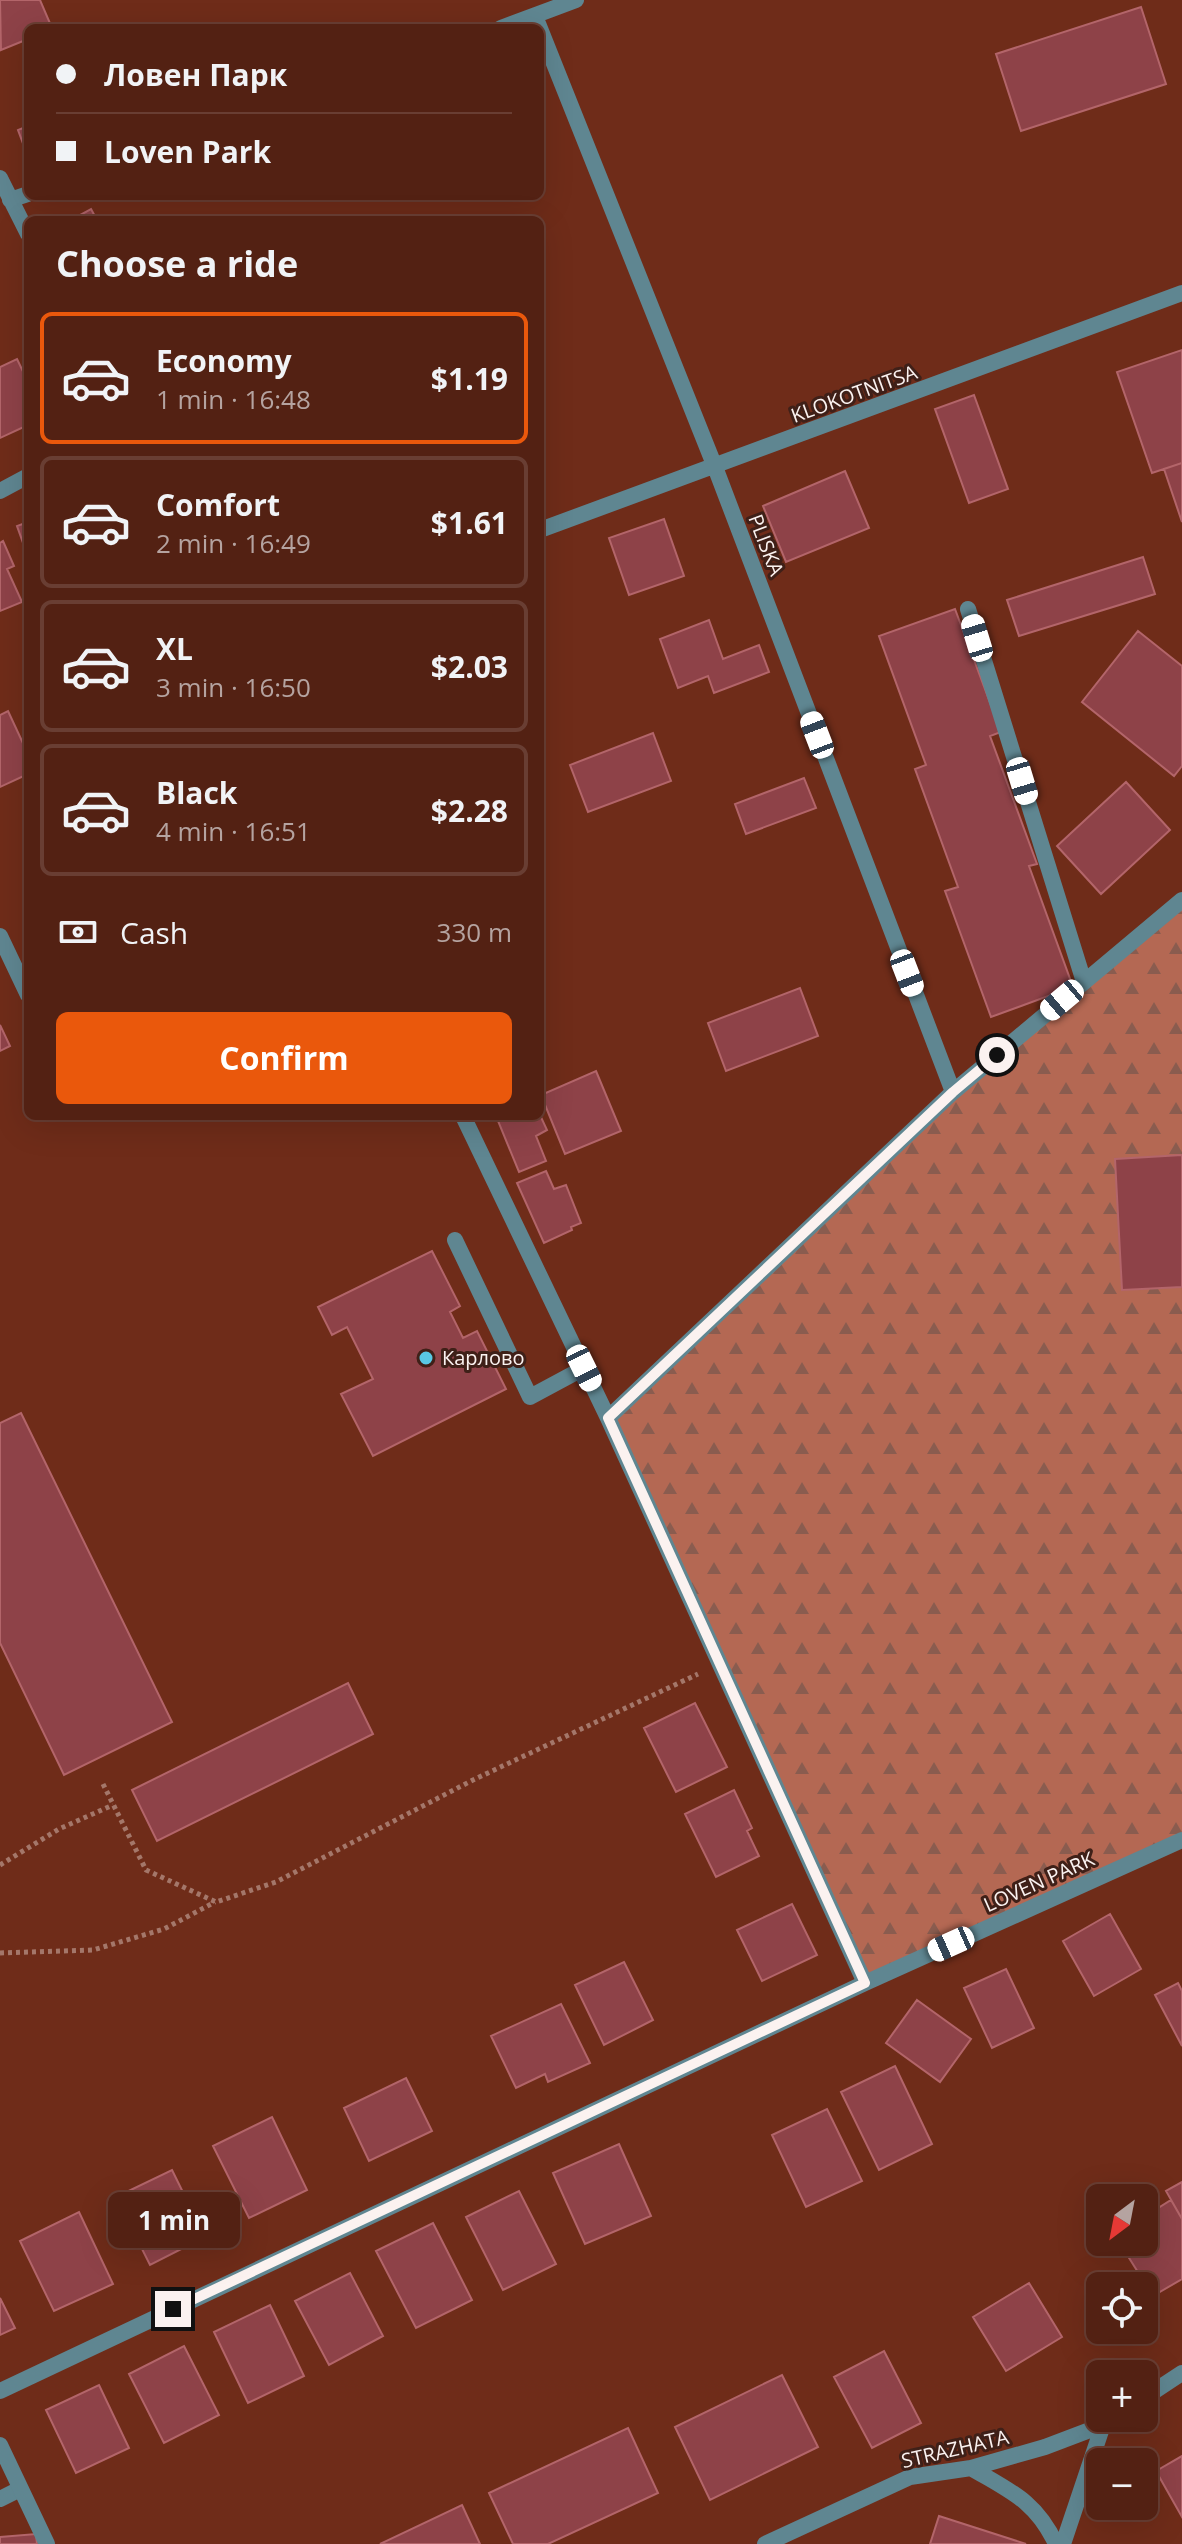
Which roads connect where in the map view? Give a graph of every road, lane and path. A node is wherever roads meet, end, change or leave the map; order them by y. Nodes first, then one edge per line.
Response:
1 (576, 0) edge
2 (535, 16) junction
3 (512, 24) edge
4 (538, 24) edge
5 (544, 39) edge
6 (0, 178) edge
7 (24, 195) edge
8 (10, 200) junction
9 (24, 226) edge
10 (1182, 293) edge
11 (715, 467) junction
12 (24, 478) edge
13 (0, 491) edge
14 (544, 529) edge
15 (968, 609) dead end
16 (1182, 900) edge
17 (0, 936) edge
18 (1084, 982) junction
19 (24, 987) edge
20 (953, 1092) junction
21 (465, 1120) edge
22 (455, 1240) dead end
23 (584, 1368) junction
24 (608, 1418) junction
25 (721, 1664) junction
26 (103, 1784) dead end
27 (113, 1805) junction
28 (1182, 1840) edge
29 (0, 1865) edge
30 (216, 1902) junction
31 (0, 1953) edge
32 (865, 1983) junction
33 (1182, 2373) edge
34 (1158, 2389) edge
35 (0, 2391) edge
36 (1086, 2430) edge
37 (1104, 2432) edge
38 (0, 2445) edge
39 (971, 2468) junction
40 (20, 2489) junction
41 (0, 2499) edge
42 (47, 2544) edge
43 (765, 2544) edge
44 (1056, 2544) edge
45 (1063, 2544) edge

1 - 2 street
2 - 3 street
2 - 4 street, PLISKA
5 - 11 street, PLISKA
6 - 8 street
7 - 8 street
8 - 9 street
10 - 11 street, KLOKOTNITSA
11 - 14 street, KLOKOTNITSA
11 - 20 street, PLISKA
12 - 13 street
15 - 18 street
16 - 18 street
17 - 19 street
18 - 20 street
20 - 24 street
21 - 23 street
22 - 23 street
23 - 24 street
24 - 25 street
25 - 30 path
25 - 32 street
26 - 27 path
27 - 29 path
27 - 30 path
28 - 32 street, LOVEN PARK
30 - 31 path
32 - 35 street, LOVEN PARK
33 - 34 street
36 - 39 street, STRAZHATA
37 - 45 street
38 - 40 street
39 - 43 street, STRAZHATA
39 - 44 street
40 - 41 street
40 - 42 street

